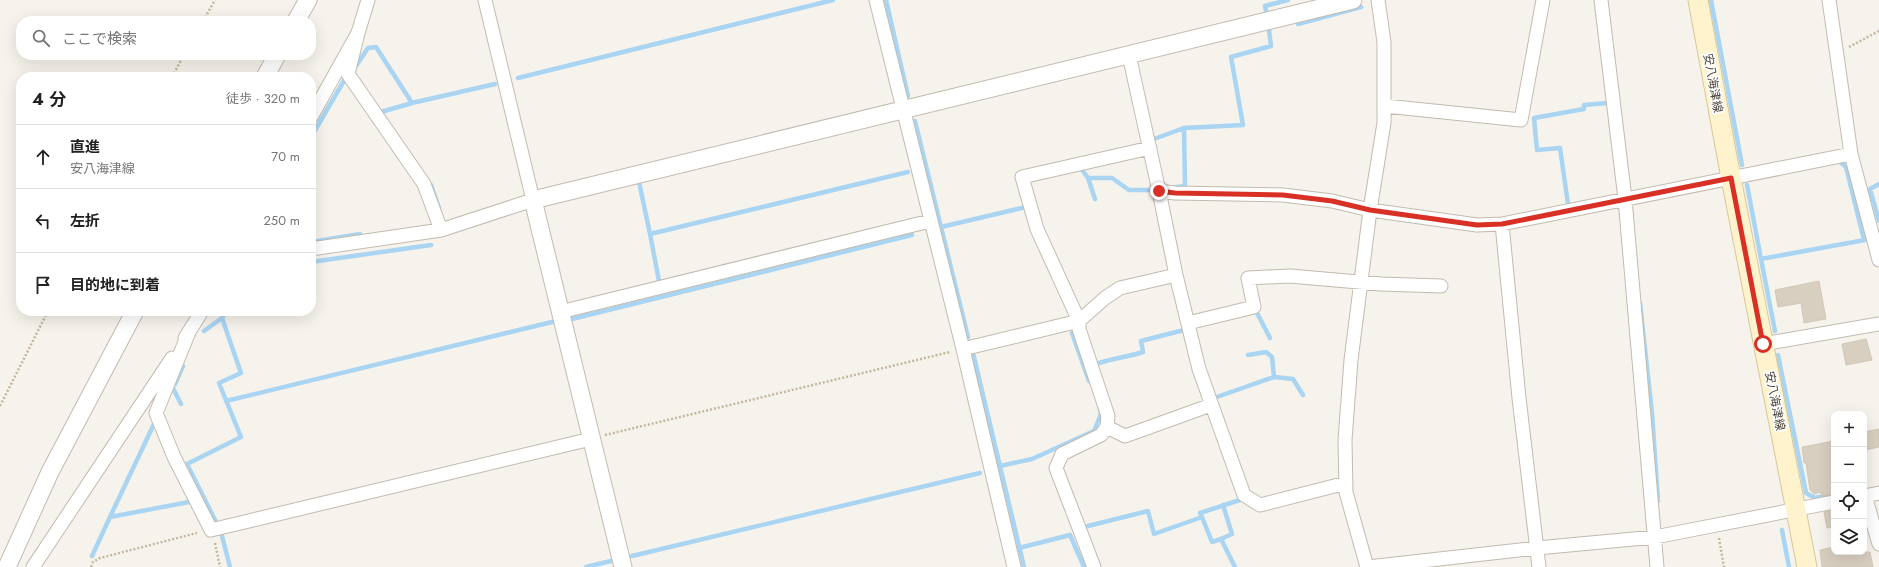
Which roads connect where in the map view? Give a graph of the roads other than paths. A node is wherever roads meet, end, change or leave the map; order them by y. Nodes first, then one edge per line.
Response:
1 (308, 0) edge
2 (368, 0) edge
3 (485, 0) edge
4 (876, 0) edge
5 (1353, 0) edge
6 (1378, 0) edge
7 (1543, 0) edge
8 (1601, 0) edge
9 (1698, 0) edge
10 (1829, 0) edge
11 (299, 16) edge
12 (358, 33) junction
13 (1129, 55) junction
14 (274, 60) edge
15 (268, 72) edge
16 (1385, 106) junction
17 (316, 108) edge
18 (903, 110) junction
19 (1150, 148) junction
20 (1851, 154) junction
21 (1731, 178) junction
22 (1159, 191) junction
23 (1624, 199) junction
24 (533, 200) junction
25 (1370, 210) junction
26 (930, 221) junction
27 (1502, 224) junction
28 (441, 230) junction
29 (316, 249) edge
30 (1879, 260) edge
31 (1176, 275) junction
32 (1361, 282) junction
33 (1441, 286) dead end
34 (560, 312) junction
35 (132, 316) edge
36 (199, 316) edge
37 (1079, 321) junction
38 (1188, 323) junction
39 (1879, 324) edge
40 (189, 332) junction
41 (1763, 344) junction
42 (963, 349) junction
43 (1211, 405) junction
44 (1107, 427) junction
45 (591, 439) junction
46 (1346, 483) junction
47 (1879, 493) edge
48 (1867, 496) edge
49 (1831, 503) edge
50 (1867, 503) edge
51 (1796, 510) junction
52 (1655, 537) junction
53 (1879, 544) edge
54 (1537, 548) junction
55 (7, 567) edge
56 (34, 567) edge
57 (622, 567) edge
58 (1014, 567) edge
59 (1094, 567) edge
60 (1368, 567) edge
61 (1539, 567) edge
62 (1657, 567) edge
63 (1807, 567) edge

1 - 11 street
2 - 12 street
3 - 24 street
4 - 18 street
5 - 13 street
6 - 16 street
7 - 16 street
8 - 23 street
9 - 21 main road, 安八海津線
10 - 20 street
12 - 17 street
12 - 28 street
13 - 18 street
13 - 19 street
14 - 15 street
16 - 25 street
18 - 24 street
18 - 26 street
19 - 22 street
19 - 37 street
20 - 21 street
20 - 30 street
21 - 23 street
21 - 41 main road, 安八海津線
22 - 25 street
22 - 31 street
23 - 27 street
23 - 52 street
24 - 28 street
24 - 34 street
25 - 27 street
25 - 32 street
26 - 34 street
26 - 42 street
27 - 54 street
28 - 29 street
31 - 37 street
31 - 38 street
32 - 33 street
32 - 38 street
32 - 46 street
34 - 45 street
35 - 55 street
36 - 40 street
37 - 42 street
37 - 44 street
38 - 43 street
39 - 41 street
40 - 45 street
40 - 56 street
41 - 51 main road, 安八海津線
42 - 58 street
43 - 44 street
43 - 46 street
44 - 59 street
45 - 57 street
46 - 60 street
47 - 48 street
49 - 51 street
50 - 53 street
51 - 52 street
51 - 63 main road, 安八海津線
52 - 54 street
52 - 62 street
54 - 60 street
54 - 61 street

